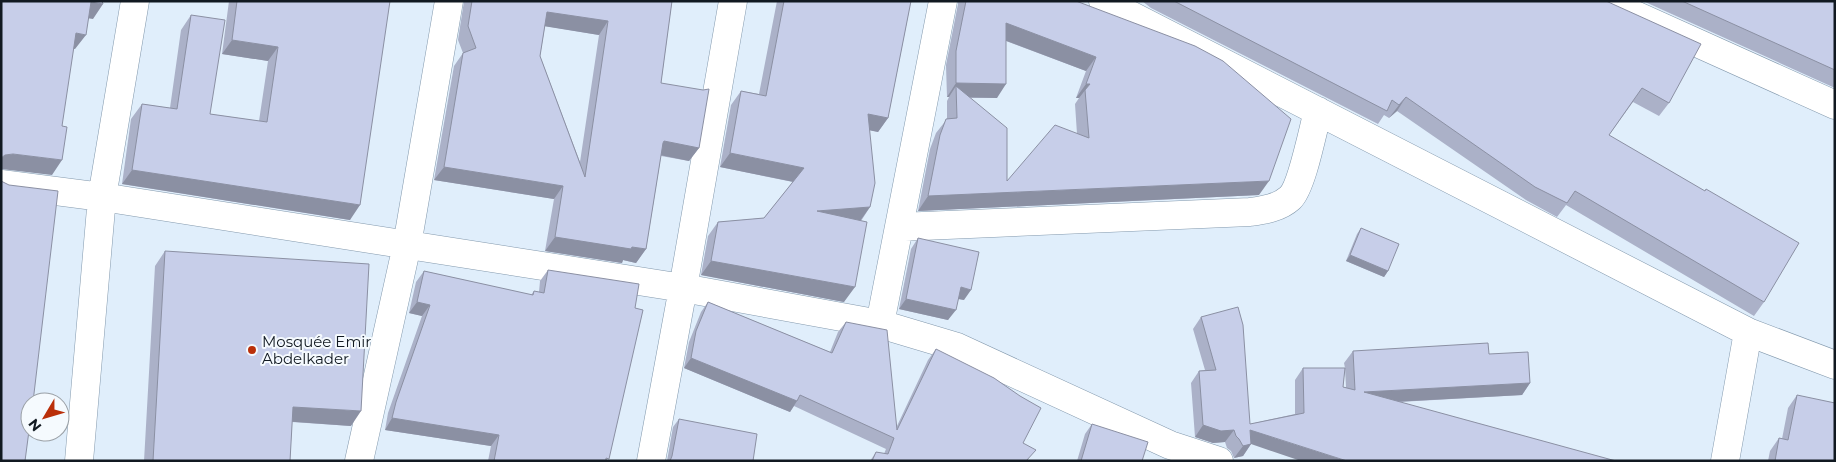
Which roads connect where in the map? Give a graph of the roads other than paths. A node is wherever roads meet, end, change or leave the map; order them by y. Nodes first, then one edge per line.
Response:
1 (135, 1) edge
2 (449, 1) edge
3 (733, 1) edge
4 (944, 1) edge
5 (1103, 1) edge
6 (1604, 1) edge
7 (1835, 105) edge
8 (1318, 112) junction
9 (1, 184) edge
10 (102, 197) junction
11 (899, 228) junction
12 (408, 245) junction
13 (683, 288) junction
14 (880, 324) junction
15 (1748, 332) junction
16 (1835, 365) edge
17 (1167, 453) edge
18 (79, 461) edge
19 (360, 461) edge
20 (651, 461) edge
21 (1219, 461) edge
22 (1725, 461) edge

1 - 10 street
2 - 12 street
3 - 13 street
4 - 11 street
5 - 8 street
6 - 7 street
8 - 11 street
8 - 15 street
9 - 10 street
10 - 12 street
10 - 18 street
11 - 14 street
12 - 13 street
12 - 19 street
13 - 14 street
13 - 20 street
14 - 17 street
15 - 16 street
15 - 22 street
17 - 21 street

